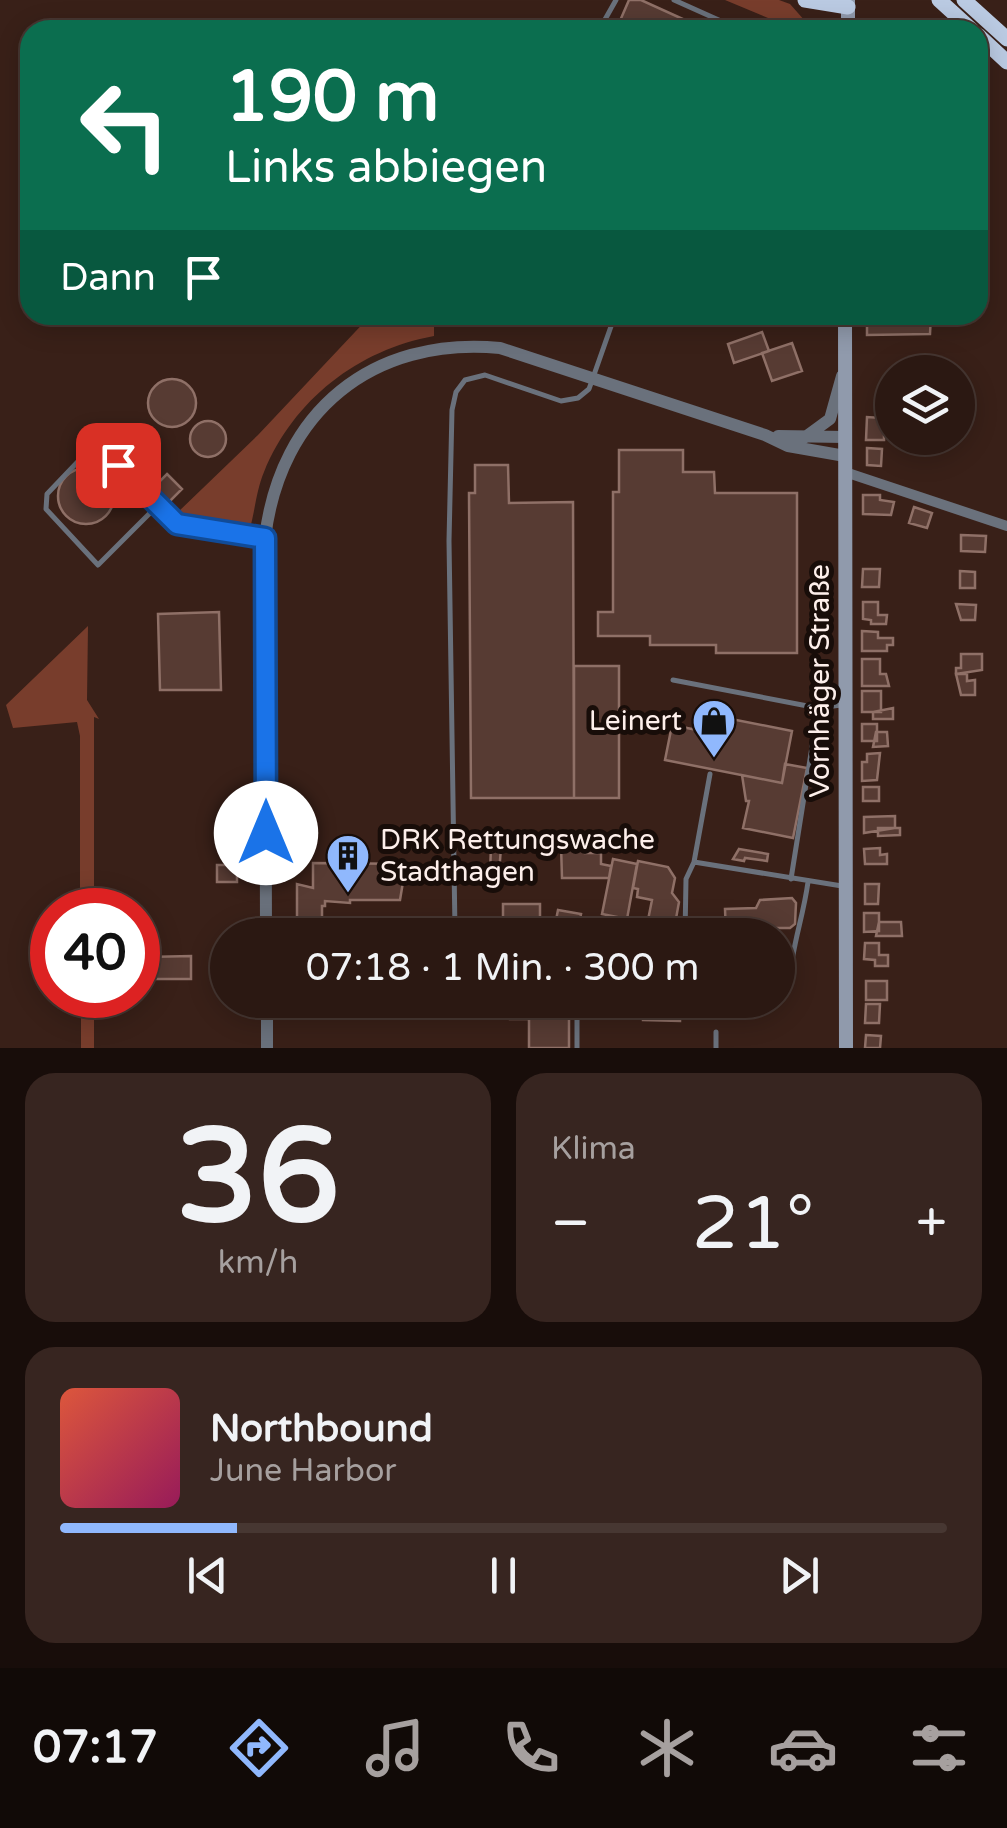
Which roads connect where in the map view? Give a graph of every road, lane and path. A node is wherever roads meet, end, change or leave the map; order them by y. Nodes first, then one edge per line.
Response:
1 (674, 0) edge
2 (805, 0) edge
3 (938, 0) edge
4 (964, 0) edge
5 (848, 4) edge
6 (719, 20) edge
7 (961, 20) edge
8 (986, 20) edge
9 (988, 22) edge
10 (1007, 39) edge
11 (988, 44) edge
12 (1007, 62) edge
13 (612, 325) edge
14 (846, 325) edge
15 (844, 363) junction
16 (594, 377) junction
17 (765, 435) junction
18 (804, 438) junction
19 (845, 438) junction
20 (104, 450) junction
21 (845, 456) junction
22 (845, 472) junction
23 (134, 480) junction
24 (158, 505) junction
25 (1007, 526) edge
26 (265, 538) junction
27 (673, 680) dead end
28 (844, 705) junction
29 (818, 708) junction
30 (710, 774) dead end
31 (694, 862) junction
32 (791, 879) junction
33 (808, 882) junction
34 (845, 886) junction
35 (266, 918) edge
36 (456, 918) edge
37 (685, 918) edge
38 (795, 940) edge
39 (266, 1018) edge
40 (576, 1018) edge
41 (716, 1032) dead end
42 (267, 1048) edge
43 (577, 1048) edge
44 (716, 1048) edge
45 (846, 1048) edge

1 - 6 lane
2 - 5 highway
3 - 7 highway
4 - 8 highway
9 - 10 highway
11 - 12 highway
13 - 16 lane
14 - 15 main road, Vornhäger Straße
15 - 18 street
15 - 19 main road, Vornhäger Straße
16 - 17 street
16 - 26 street
16 - 36 lane
17 - 18 street
17 - 21 street
18 - 19 street
19 - 21 main road, Vornhäger Straße
20 - 23 lane
20 - 23 lane
20 - 24 lane
21 - 22 main road, Vornhäger Straße
22 - 25 street
22 - 28 main road, Vornhäger Straße
23 - 24 lane
24 - 26 lane
26 - 35 street
27 - 29 lane
28 - 29 lane
28 - 34 main road, Vornhäger Straße
29 - 32 lane
30 - 31 lane
31 - 32 lane
31 - 37 lane
32 - 33 lane
33 - 34 lane
33 - 38 lane
34 - 45 main road, Vornhäger Straße
39 - 42 street
40 - 43 lane
41 - 44 lane

